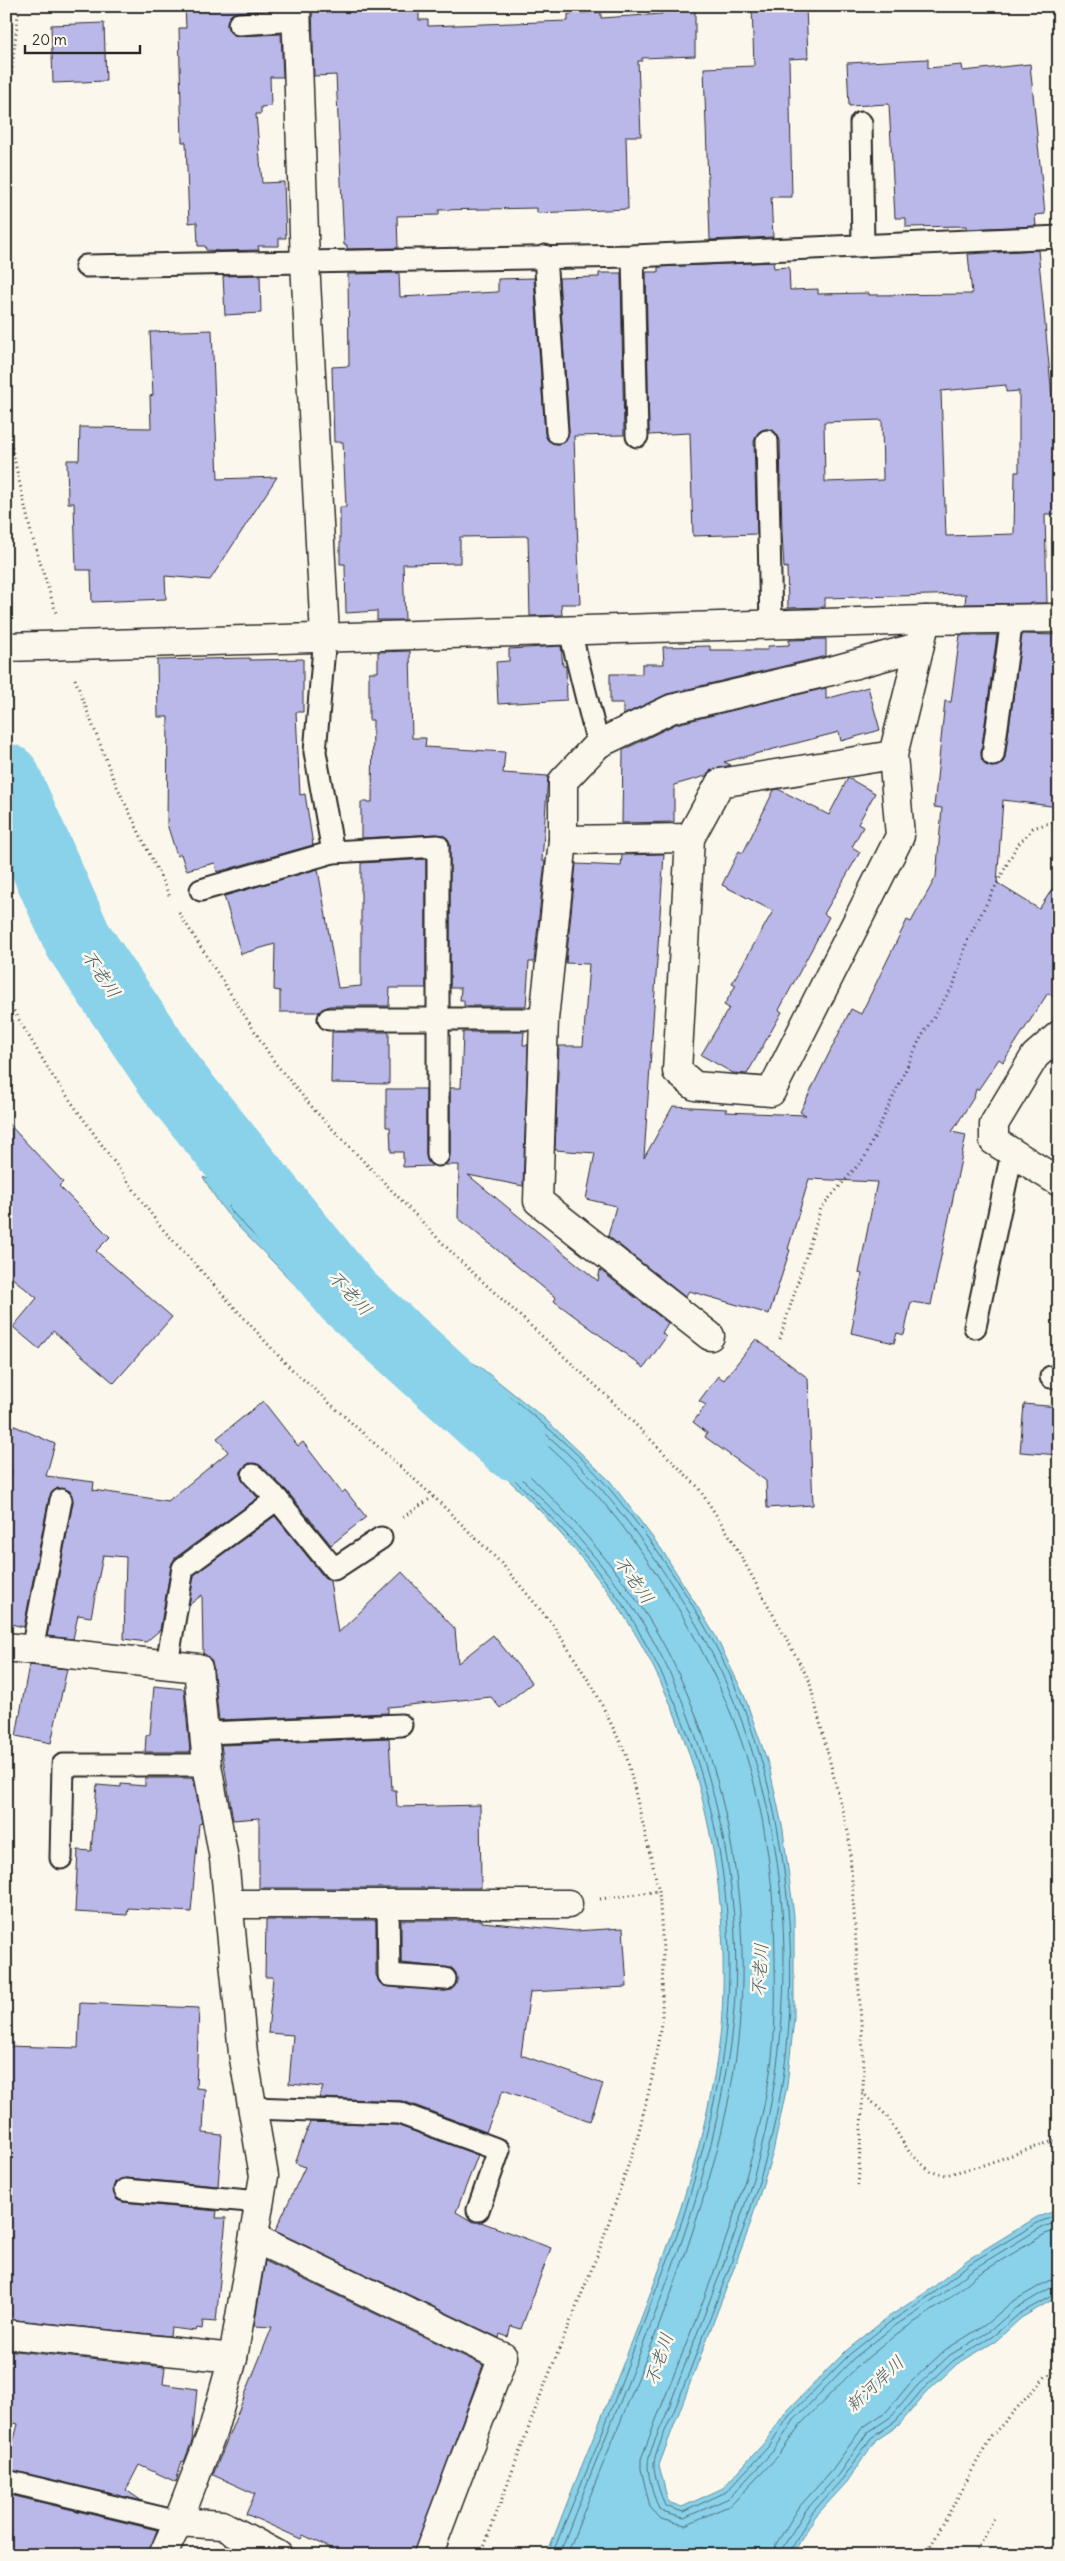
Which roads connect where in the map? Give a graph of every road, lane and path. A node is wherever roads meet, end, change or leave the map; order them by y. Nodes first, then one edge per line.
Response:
1 (19, 6) edge
2 (296, 13) edge
3 (239, 24) dead end
4 (6, 123) edge
5 (861, 123) dead end
6 (1059, 237) edge
7 (863, 245) junction
8 (545, 256) junction
9 (632, 256) junction
10 (305, 262) junction
11 (86, 266) dead end
12 (6, 423) edge
13 (557, 432) dead end
14 (637, 436) dead end
15 (766, 441) dead end
16 (1059, 618) edge
17 (1012, 619) junction
18 (926, 620) junction
19 (771, 625) junction
20 (570, 631) junction
21 (325, 636) junction
22 (58, 646) junction
23 (6, 647) edge
24 (918, 647) junction
25 (598, 744) junction
26 (893, 755) junction
27 (993, 755) dead end
28 (1059, 820) edge
29 (690, 838) junction
30 (563, 840) junction
31 (333, 852) junction
32 (201, 890) dead end
33 (172, 902) dead end
34 (177, 910) dead end
35 (6, 998) edge
36 (437, 1018) junction
37 (329, 1019) dead end
38 (544, 1019) junction
39 (1059, 1035) edge
40 (1012, 1153) junction
41 (438, 1155) dead end
42 (1059, 1182) edge
43 (975, 1326) dead end
44 (710, 1336) dead end
45 (780, 1338) dead end
46 (253, 1475) dead end
47 (277, 1499) junction
48 (61, 1500) dead end
49 (381, 1538) dead end
50 (19, 1648) edge
51 (167, 1664) junction
52 (401, 1725) dead end
53 (205, 1733) junction
54 (207, 1765) junction
55 (61, 1858) dead end
56 (660, 1891) junction
57 (228, 1904) junction
58 (388, 1904) junction
59 (568, 1904) joint
60 (445, 1979) dead end
61 (862, 2091) junction
62 (252, 2108) junction
63 (1059, 2139) edge
64 (858, 2189) dead end
65 (125, 2190) dead end
66 (260, 2202) junction
67 (478, 2210) dead end
68 (254, 2238) junction
69 (6, 2334) edge
70 (233, 2358) junction
71 (1059, 2368) edge
72 (6, 2481) edge
73 (994, 2518) dead end
74 (178, 2522) junction
75 (163, 2555) edge
76 (278, 2555) edge
77 (428, 2555) edge
78 (480, 2555) edge
79 (926, 2555) edge
80 (975, 2555) edge

1 - 4 path
2 - 3 lane
2 - 10 street
5 - 7 lane
6 - 7 lane
7 - 9 lane
8 - 9 lane
8 - 10 lane
8 - 13 lane
9 - 14 lane
10 - 11 lane
10 - 21 street
12 - 22 path
15 - 19 lane
16 - 17 street
17 - 18 street
17 - 27 lane
18 - 19 street
18 - 24 street
19 - 20 street
20 - 21 street
20 - 25 lane
21 - 22 street
21 - 31 lane
22 - 23 street
22 - 33 path
24 - 25 street
24 - 26 street
25 - 30 street
26 - 29 street
26 - 29 street
28 - 45 path
29 - 30 street
30 - 38 street
31 - 32 lane
31 - 36 lane
34 - 61 path
35 - 56 path
36 - 37 lane
36 - 38 lane
36 - 41 lane
38 - 44 street
39 - 40 street
40 - 42 street
40 - 43 lane
46 - 47 lane
47 - 49 lane
47 - 51 lane
48 - 50 lane
50 - 51 street
51 - 53 street
52 - 53 lane
53 - 54 street
54 - 55 lane
54 - 57 street
56 - 59 path
56 - 78 path
57 - 58 street
57 - 62 street
58 - 59 street
58 - 60 lane
61 - 63 path
61 - 64 path
62 - 66 street
62 - 67 lane
65 - 66 lane
66 - 68 street
68 - 70 street
68 - 77 street
69 - 70 street
70 - 74 street
71 - 79 path
72 - 74 lane
73 - 80 path
74 - 75 street
74 - 76 street

